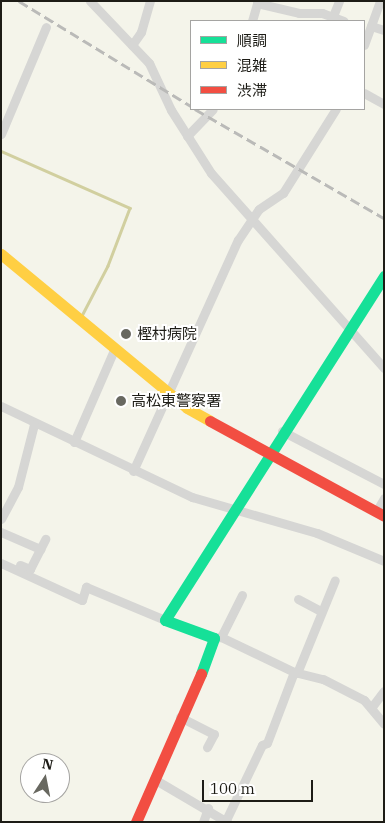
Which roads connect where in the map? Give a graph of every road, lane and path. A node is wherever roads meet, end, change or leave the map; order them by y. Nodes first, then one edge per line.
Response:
1 (90, 1) edge
2 (150, 1) edge
3 (339, 1) edge
4 (380, 1) edge
5 (333, 16) junction
6 (252, 20) edge
7 (342, 20) edge
8 (46, 27) dead end
9 (367, 30) edge
10 (384, 30) edge
11 (132, 44) junction
12 (365, 94) edge
13 (384, 104) edge
14 (212, 110) edge
15 (335, 110) edge
16 (1, 134) edge
17 (187, 136) junction
18 (250, 220) junction
19 (1, 254) edge
20 (384, 276) edge
21 (350, 327) junction
22 (114, 350) junction
23 (384, 368) edge
24 (168, 395) junction
25 (1, 406) edge
26 (34, 424) junction
27 (282, 431) junction
28 (74, 442) junction
29 (267, 453) junction
30 (133, 471) junction
31 (384, 484) edge
32 (384, 498) edge
33 (232, 511) junction
34 (380, 514) edge
35 (1, 519) edge
36 (1, 532) edge
37 (44, 539) dead end
38 (40, 549) junction
39 (1, 557) edge
40 (384, 561) edge
41 (1, 563) edge
42 (335, 580) dead end
43 (242, 595) dead end
44 (298, 600) dead end
45 (319, 610) junction
46 (165, 620) junction
47 (218, 638) junction
48 (296, 672) junction
49 (384, 691) edge
50 (371, 708) junction
51 (180, 717) junction
52 (384, 724) edge
53 (207, 747) dead end
54 (154, 780) junction
55 (208, 808) junction
56 (226, 821) edge
57 (136, 822) edge
58 (203, 822) edge

1 - 11 street
2 - 11 street
3 - 5 street
4 - 9 street
5 - 6 street
5 - 7 street
8 - 16 street
9 - 10 street
11 - 17 street
12 - 13 street
14 - 17 street
15 - 18 street
17 - 18 street
18 - 21 street
18 - 24 street
19 - 22 street
20 - 21 street
21 - 23 street
21 - 27 street
22 - 24 street
22 - 28 street
24 - 29 street
24 - 30 street
25 - 26 street
26 - 28 street
26 - 35 street
27 - 29 street
27 - 31 street
28 - 30 street
29 - 33 street
29 - 34 street
30 - 33 street
32 - 34 street
33 - 40 street
33 - 46 street
36 - 38 street
37 - 38 street
38 - 39 street
41 - 46 street
42 - 45 street
43 - 47 street
44 - 45 street
45 - 48 street
46 - 47 street
47 - 48 street
47 - 51 street
48 - 50 street
48 - 56 street
49 - 50 street
50 - 52 street
51 - 53 street
51 - 54 street
54 - 55 street
54 - 57 street
55 - 56 street
55 - 58 street

